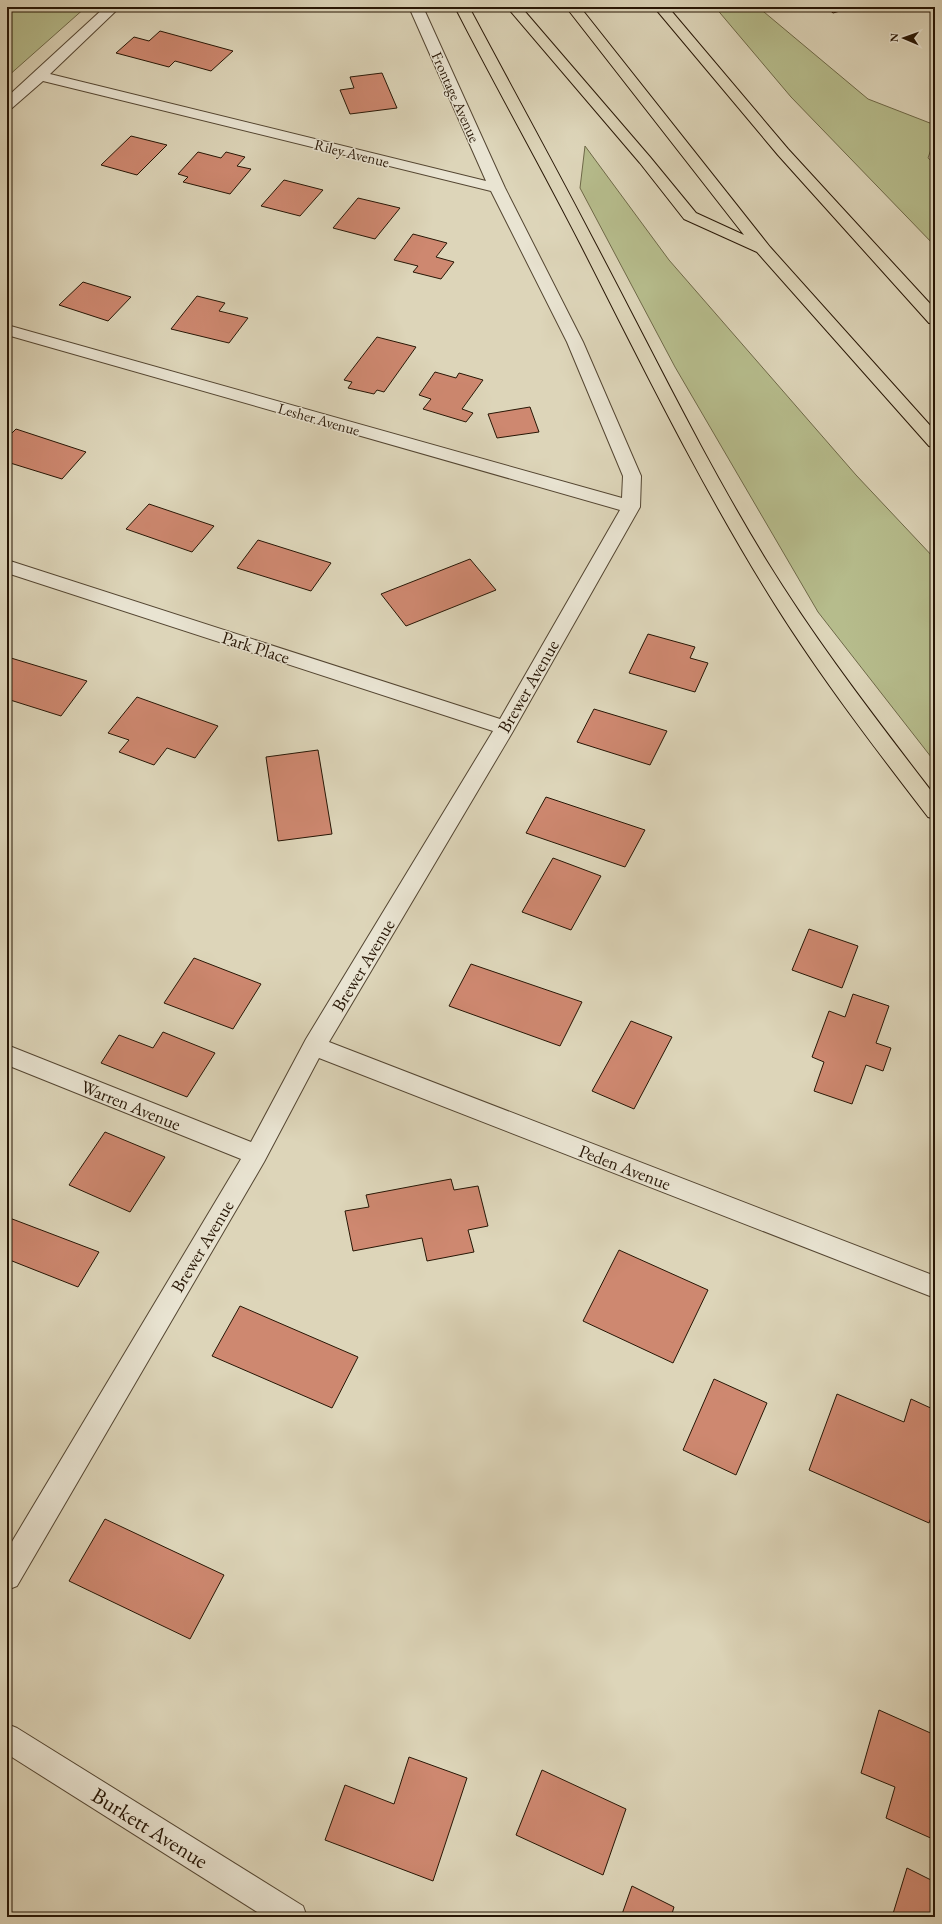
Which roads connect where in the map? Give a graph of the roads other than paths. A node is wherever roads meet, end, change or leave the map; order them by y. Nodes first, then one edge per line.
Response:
1 (112, 7) edge
2 (416, 7) edge
3 (462, 7) edge
4 (514, 7) edge
5 (573, 7) edge
6 (661, 7) edge
7 (40, 76) junction
8 (7, 105) edge
9 (497, 188) junction
10 (764, 250) junction
11 (935, 319) edge
12 (7, 330) edge
13 (935, 442) edge
14 (631, 508) junction
15 (7, 566) edge
16 (504, 728) junction
17 (935, 811) edge
18 (314, 1046) junction
19 (7, 1055) edge
20 (256, 1155) junction
21 (935, 1287) edge
22 (7, 1576) edge
23 (7, 1738) edge
24 (292, 1917) edge

1 - 7 street
2 - 9 street, Frontage Avenue
3 - 17 highway
4 - 10 highway
5 - 10 highway
6 - 11 highway
7 - 8 street
7 - 9 street, Riley Avenue
9 - 14 street, Brewer Avenue
10 - 13 highway
12 - 14 street, Lesher Avenue
14 - 16 street, Brewer Avenue
15 - 16 street, Park Place
16 - 18 street, Brewer Avenue
18 - 20 street, Brewer Avenue
18 - 21 street, Peden Avenue
19 - 20 street, Warren Avenue
20 - 22 street, Brewer Avenue
23 - 24 street, Burkett Avenue

